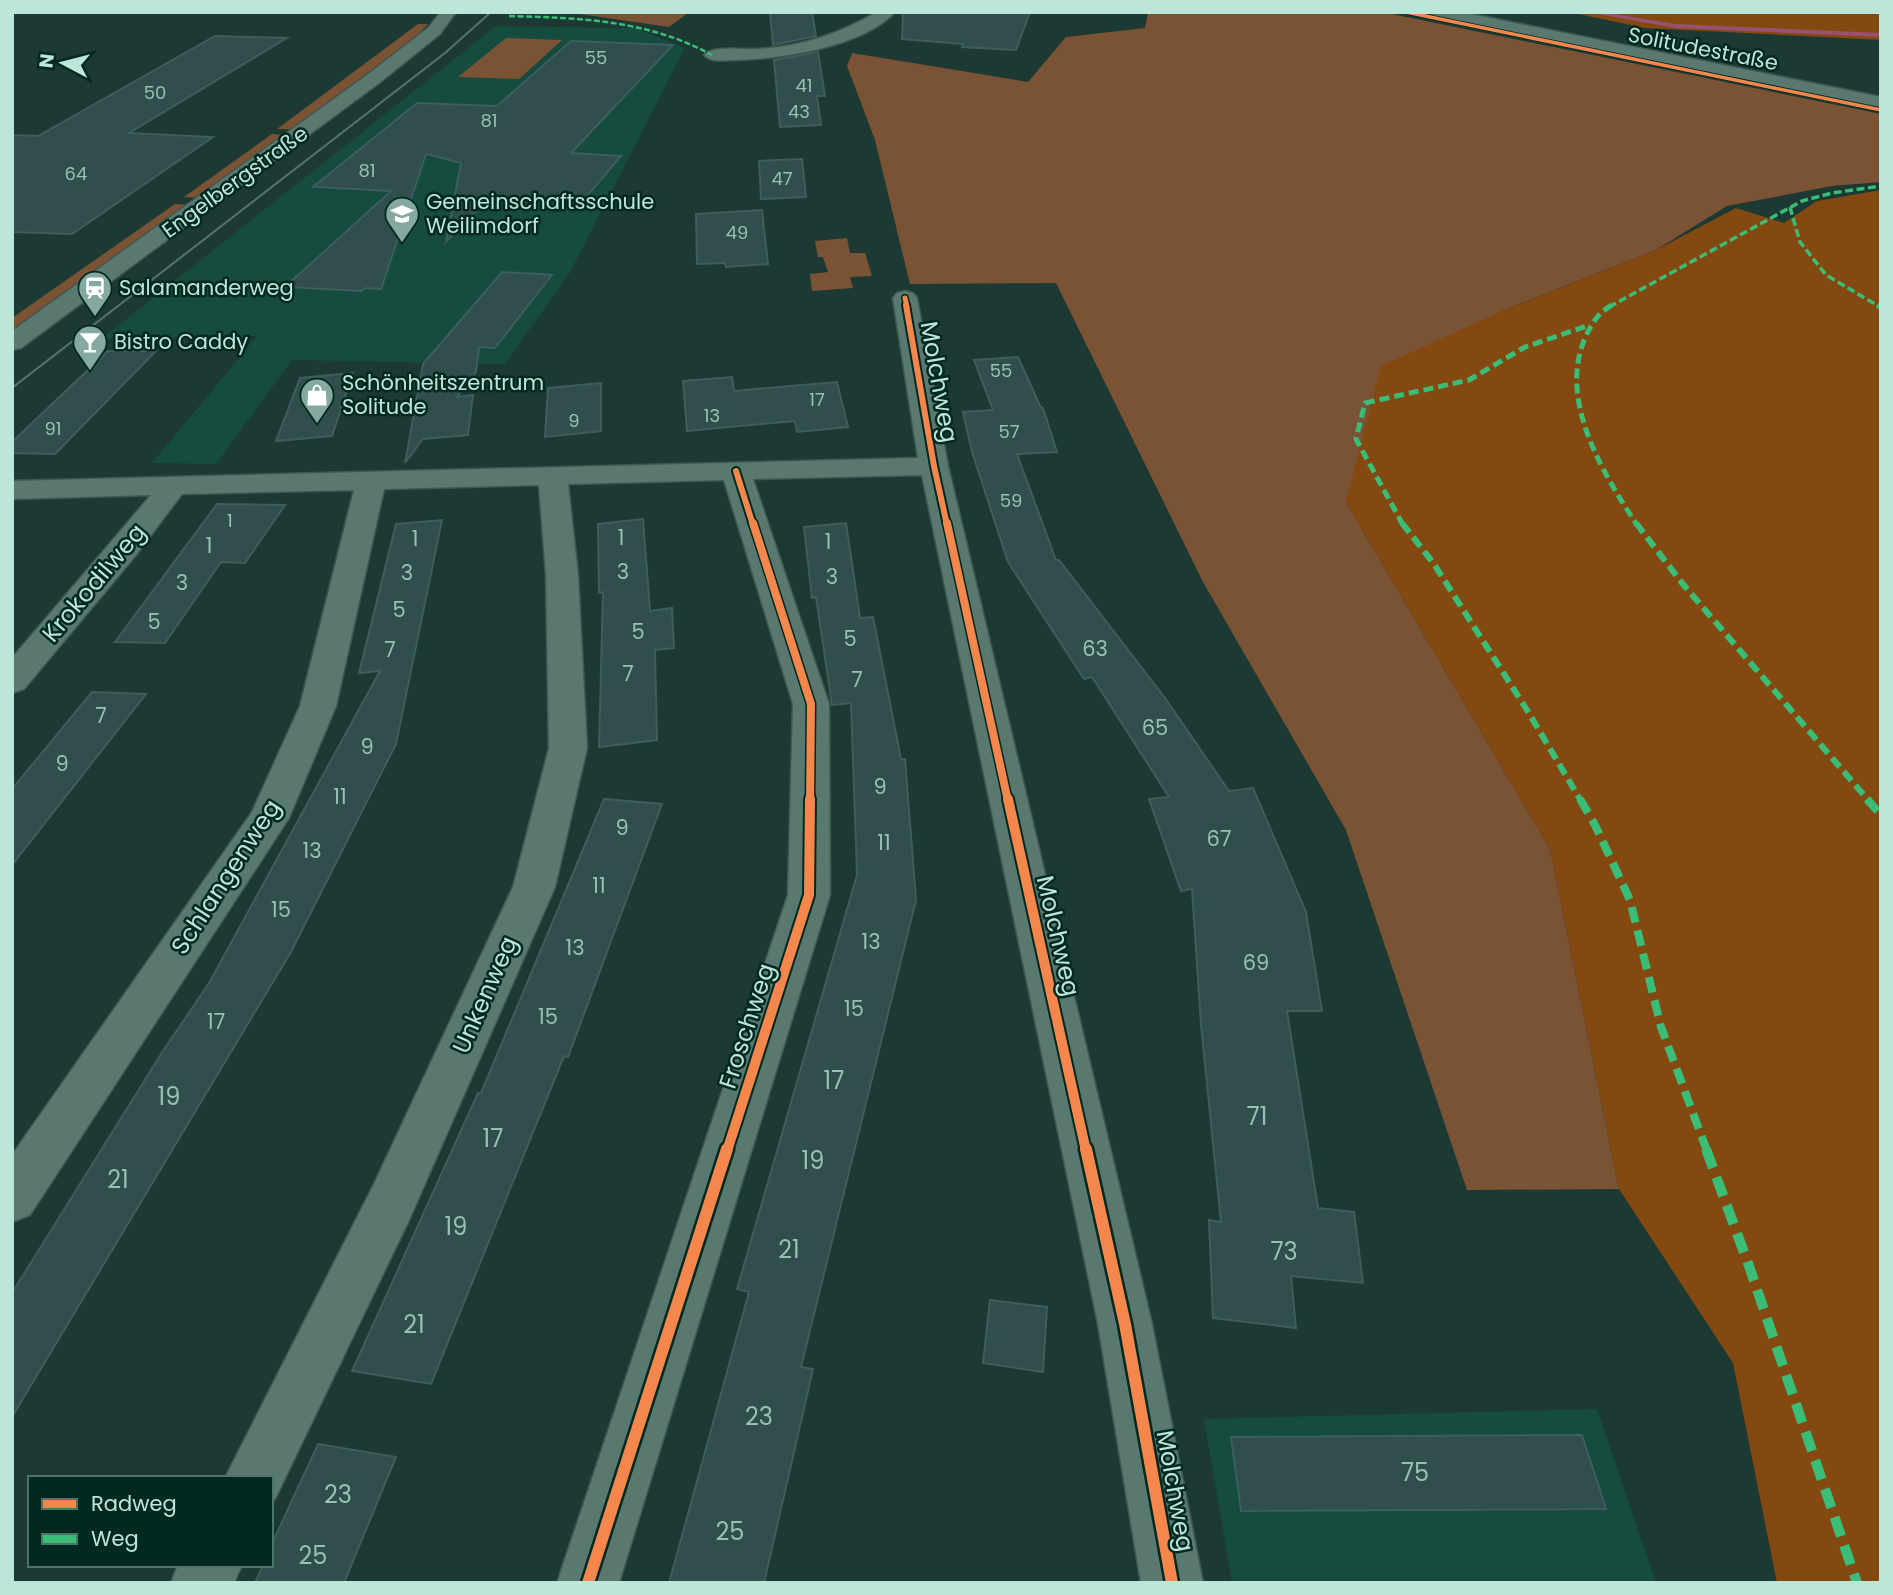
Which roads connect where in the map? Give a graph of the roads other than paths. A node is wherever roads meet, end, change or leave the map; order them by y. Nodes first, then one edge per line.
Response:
1 (449, 12) edge
2 (888, 12) edge
3 (1437, 12) edge
4 (712, 55) dead end
5 (1881, 102) edge
6 (905, 298) dead end
7 (12, 343) edge
8 (934, 466) junction
9 (736, 471) junction
10 (553, 475) junction
11 (371, 480) junction
12 (174, 485) junction
13 (12, 491) edge
14 (12, 681) edge
15 (12, 1198) edge
16 (255, 1476) edge
17 (210, 1567) edge
18 (202, 1583) edge
19 (588, 1583) edge
20 (1172, 1583) edge

1 - 7 street, Engelbergstraße
2 - 4 street
3 - 5 street, Solitudestraße
6 - 8 street, Molchweg
8 - 9 street
8 - 20 street, Molchweg
9 - 10 street
9 - 19 street, Froschweg
10 - 11 street
10 - 16 street, Unkenweg
11 - 12 street
11 - 15 street, Schlangenweg
12 - 13 street
12 - 14 street, Krokodilweg
17 - 18 street

